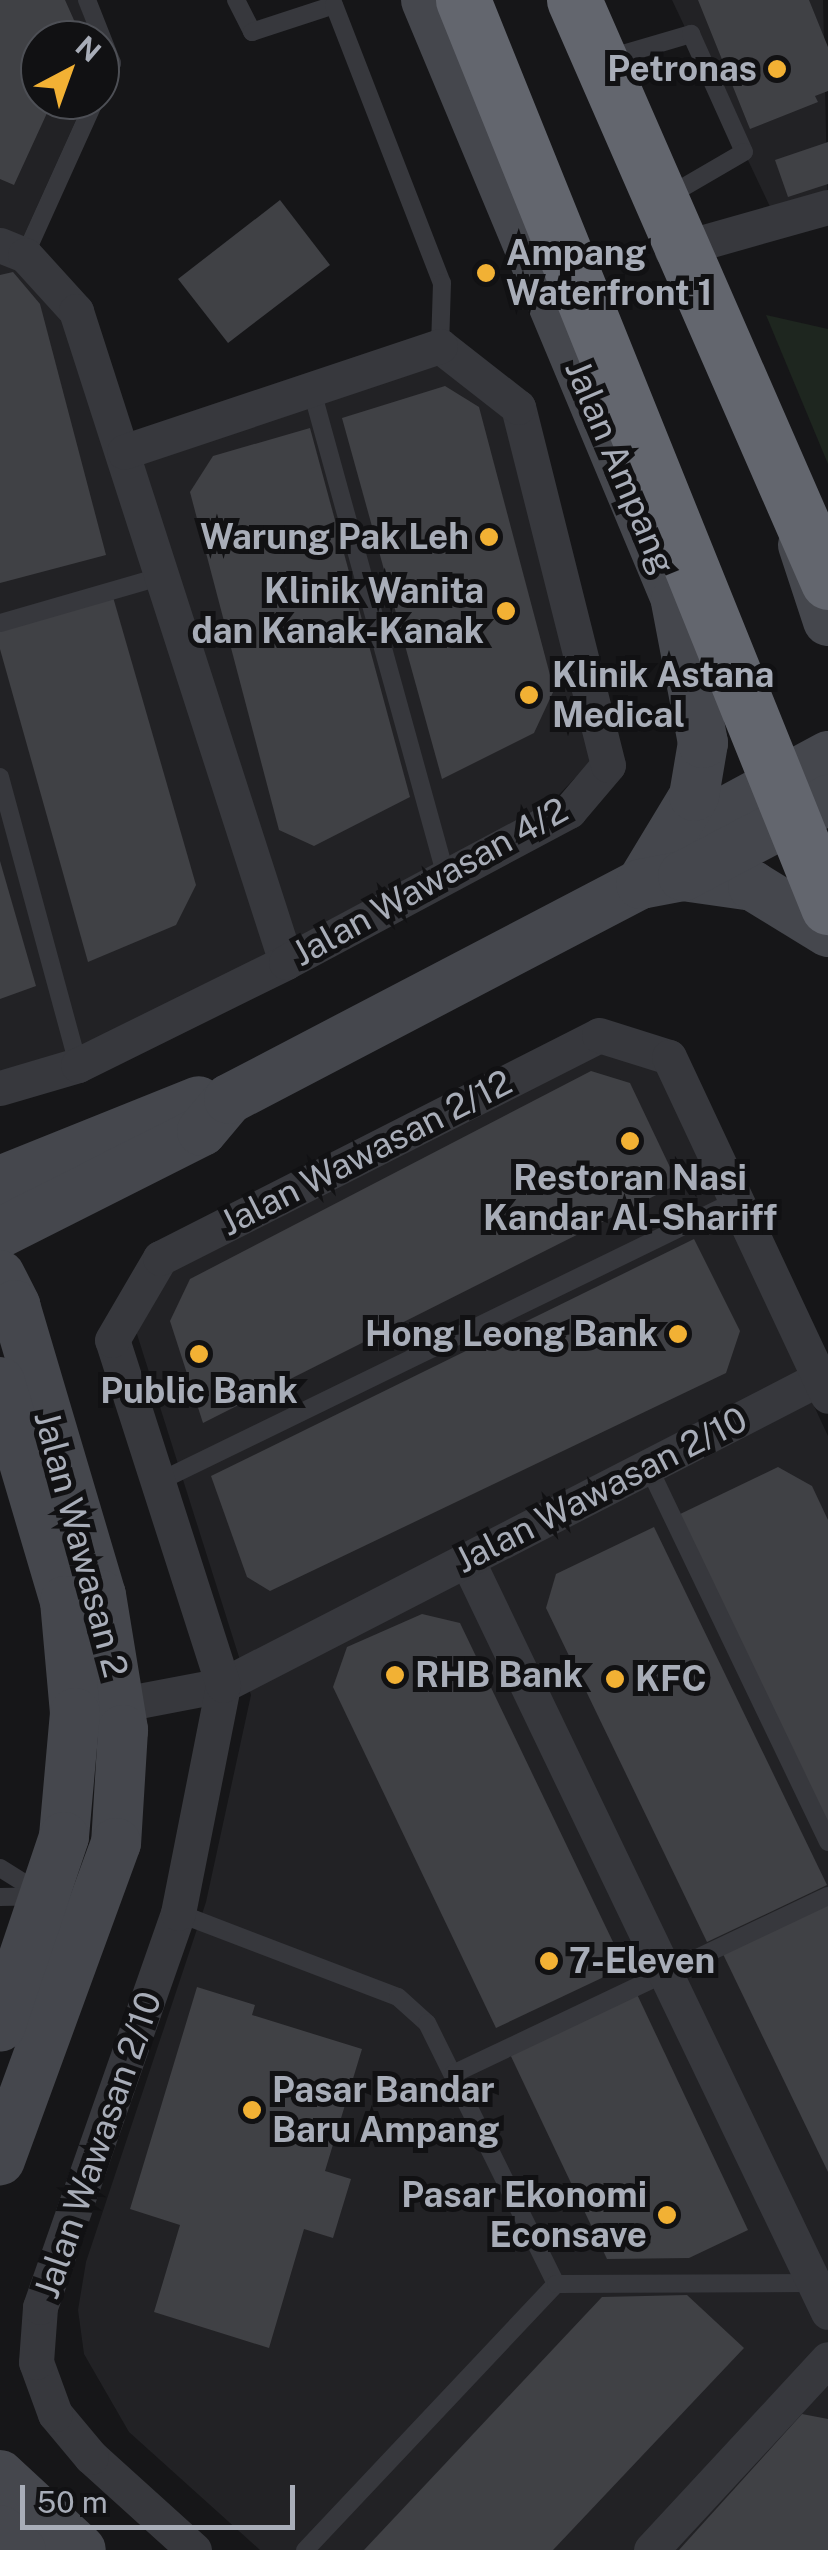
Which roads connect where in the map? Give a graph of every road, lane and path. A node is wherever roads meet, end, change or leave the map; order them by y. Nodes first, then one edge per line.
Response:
1 (236, 0) edge
2 (426, 0) edge
3 (464, 0) edge
4 (567, 2) edge
5 (586, 66) junction
6 (84, 120) edge
7 (652, 206) junction
8 (828, 207) edge
9 (13, 250) edge
10 (672, 251) junction
11 (440, 346) junction
12 (312, 391) junction
13 (124, 452) junction
14 (820, 566) edge
15 (163, 576) junction
16 (676, 601) junction
17 (828, 621) edge
18 (0, 623) edge
19 (828, 756) edge
20 (0, 777) edge
21 (828, 800) edge
22 (761, 821) junction
23 (663, 868) junction
24 (445, 873) junction
25 (828, 907) edge
26 (828, 929) edge
27 (286, 962) junction
28 (78, 1065) junction
29 (0, 1088) edge
30 (29, 1187) edge
31 (737, 1200) junction
32 (0, 1214) edge
33 (0, 1233) edge
34 (7, 1290) edge
35 (0, 1382) edge
36 (824, 1387) edge
37 (648, 1466) junction
38 (158, 1482) junction
39 (467, 1560) junction
40 (223, 1685) junction
41 (122, 1704) junction
42 (116, 1842) junction
43 (828, 1842) edge
44 (0, 1868) edge
45 (22, 1896) edge
46 (828, 1896) edge
47 (178, 1913) junction
48 (665, 1973) junction
49 (67, 1990) junction
50 (0, 2027) edge
51 (454, 2074) junction
52 (0, 2160) edge
53 (556, 2284) junction
54 (821, 2297) edge
55 (828, 2359) edge
56 (4, 2502) edge
57 (21, 2550) edge
58 (81, 2550) edge
59 (194, 2550) edge
60 (305, 2550) edge
61 (650, 2550) edge

1 - 11 lane
2 - 16 street, Jalan Ampang
3 - 25 highway
4 - 5 street
4 - 14 highway
5 - 7 street
5 - 7 lane
6 - 9 lane
7 - 10 street
8 - 10 street
9 - 13 street
10 - 14 street
11 - 12 street
11 - 24 street, Jalan Wawasan 4/2
12 - 13 street
12 - 24 lane
13 - 15 street
14 - 17 street
15 - 18 lane
15 - 27 street
16 - 22 street, Jalan Ampang
16 - 23 street
19 - 22 street
20 - 28 lane
21 - 22 street
22 - 23 street
22 - 26 street, Jalan Ampang
23 - 26 street
23 - 30 street
24 - 27 street, Jalan Wawasan 4/2
27 - 28 street, Jalan Wawasan 4/2
28 - 29 street, Jalan Wawasan 4/2
30 - 32 street
30 - 33 street
30 - 34 street, Jalan Wawasan 2
31 - 36 street, Jalan Wawasan 2/12
31 - 38 lane
31 - 38 street, Jalan Wawasan 2/12
34 - 41 street, Jalan Wawasan 2
35 - 45 street, Jalan Wawasan 2
36 - 37 street, Jalan Wawasan 2/10
37 - 39 street, Jalan Wawasan 2/10
37 - 43 lane
38 - 40 street, Jalan Wawasan 2/12
39 - 40 street, Jalan Wawasan 2/10
39 - 48 street
40 - 41 street, Jalan Wawasan 2/10
40 - 47 street, Jalan Wawasan 2/10
41 - 42 street, Jalan Wawasan 2
42 - 45 street
42 - 49 street, Jalan Wawasan 2
44 - 45 lane
45 - 49 street
45 - 50 street, Jalan Wawasan 2
46 - 48 lane
47 - 51 lane
47 - 59 street, Jalan Wawasan 2/10
48 - 51 lane
48 - 54 street
49 - 52 street, Jalan Wawasan 2
51 - 53 lane
53 - 54 lane
53 - 60 lane
55 - 61 street
56 - 57 street
56 - 58 street

